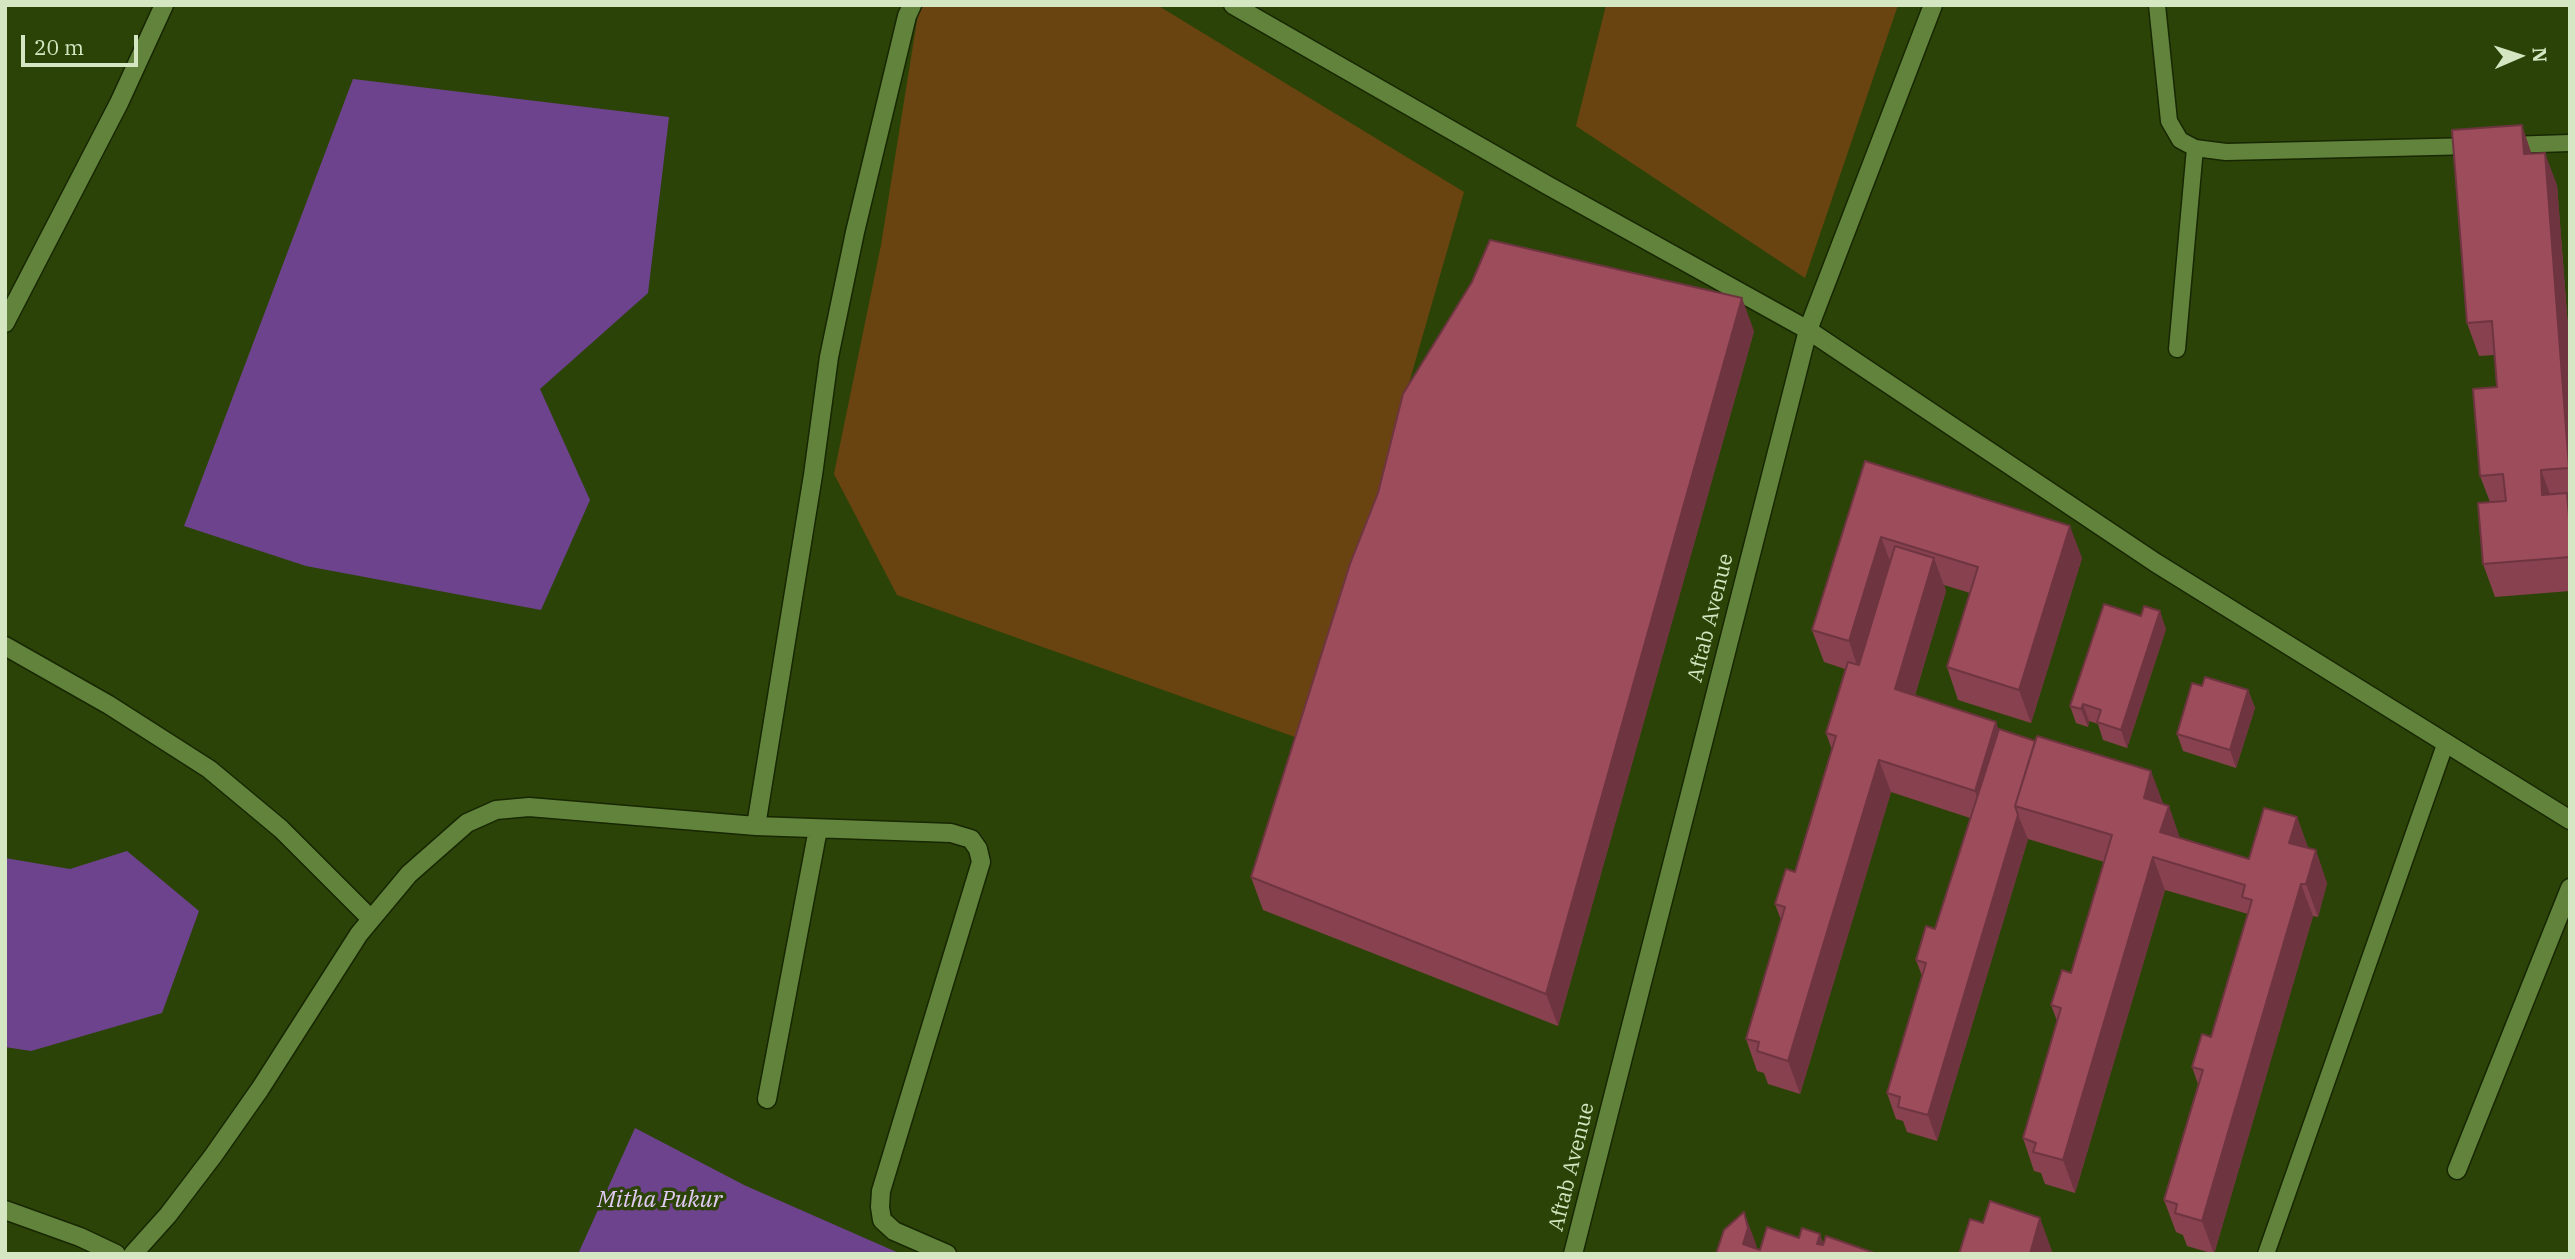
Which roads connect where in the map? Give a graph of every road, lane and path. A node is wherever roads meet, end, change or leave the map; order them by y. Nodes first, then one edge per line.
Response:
1 (164, 5) edge
2 (912, 5) edge
3 (1933, 5) edge
4 (2157, 5) edge
5 (1235, 6) edge
6 (2570, 143) edge
7 (2195, 148) junction
8 (5, 323) edge
9 (1808, 330) junction
10 (2177, 349) dead end
11 (5, 646) edge
12 (2446, 742) junction
13 (2570, 820) edge
14 (757, 826) junction
15 (818, 829) junction
16 (2570, 888) edge
17 (371, 919) junction
18 (767, 1099) dead end
19 (2457, 1170) dead end
20 (5, 1210) edge
21 (116, 1254) edge
22 (133, 1254) edge
23 (947, 1254) edge
24 (1573, 1254) edge
25 (2266, 1254) edge

1 - 8 street
2 - 14 street
3 - 9 street, Aftab Avenue
4 - 7 lane
5 - 9 street
6 - 7 lane
7 - 10 lane
9 - 12 street
9 - 24 street, Aftab Avenue
11 - 17 street
12 - 13 street
12 - 25 lane
14 - 15 street
14 - 17 street
15 - 18 street
15 - 23 street
16 - 19 street
17 - 22 street
20 - 21 street

